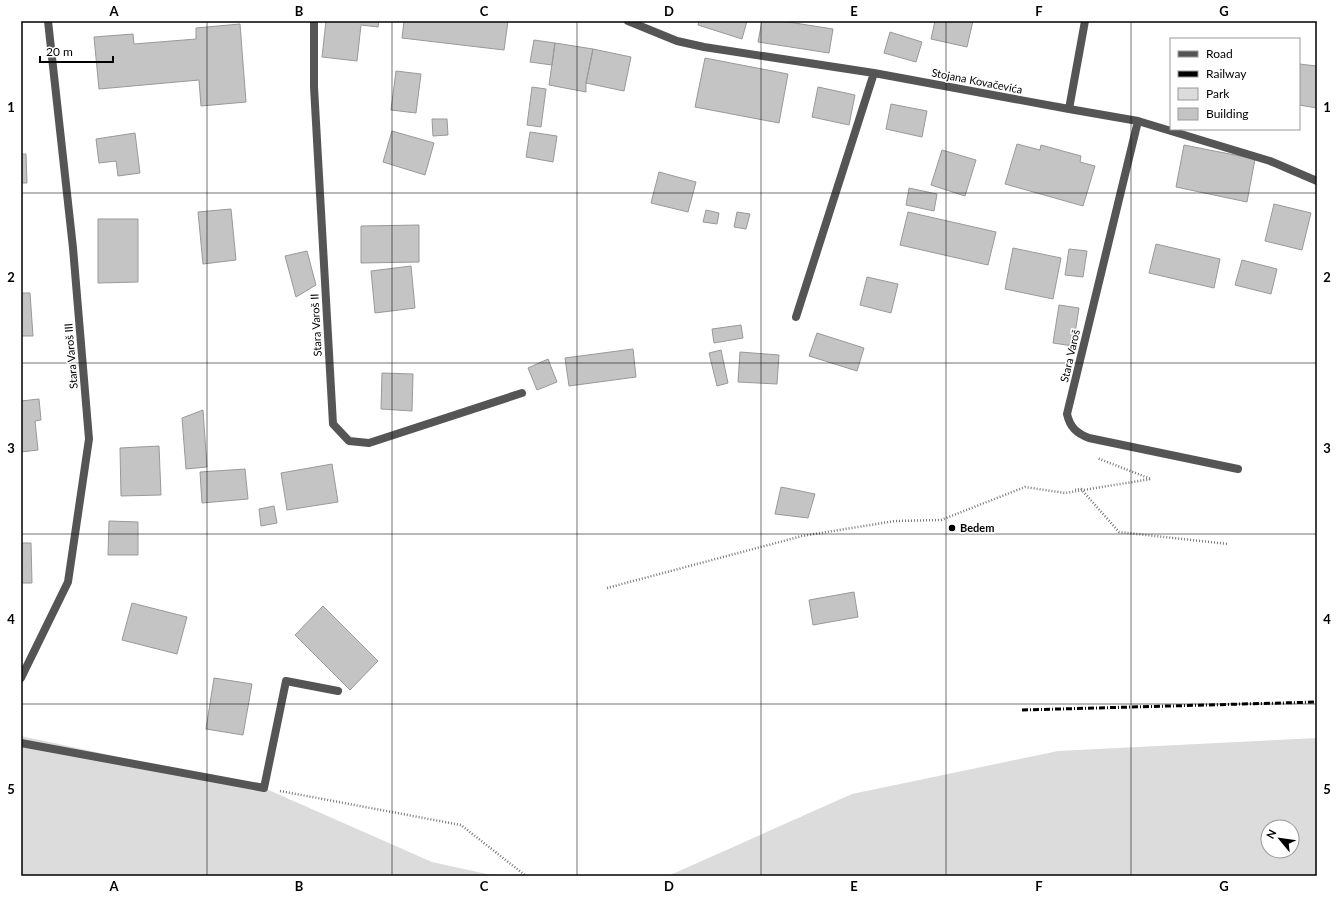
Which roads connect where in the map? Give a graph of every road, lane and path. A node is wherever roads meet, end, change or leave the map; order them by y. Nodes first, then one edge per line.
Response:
1 (48, 21) edge
2 (314, 21) edge
3 (628, 21) edge
4 (1085, 21) edge
5 (874, 72) junction
6 (1069, 109) junction
7 (1138, 121) junction
8 (1317, 181) edge
9 (796, 317) dead end
10 (522, 393) dead end
11 (1094, 457) dead end
12 (1238, 469) dead end
13 (1065, 494) junction
14 (1228, 544) dead end
15 (606, 588) dead end
16 (21, 678) edge
17 (338, 691) dead end
18 (21, 743) edge
19 (264, 788) junction
20 (526, 876) edge

1 - 16 street, Stara Varoš III
2 - 10 street, Stara Varoš II
3 - 5 street, Stojana Kovačevića
4 - 6 street
5 - 6 street, Stojana Kovačevića
5 - 9 street
6 - 7 street, Stojana Kovačevića
7 - 8 street, Stojana Kovačevića
7 - 12 street, Stara Varoš
11 - 13 path
13 - 14 path
13 - 15 path
17 - 19 street
18 - 19 street
19 - 20 path

